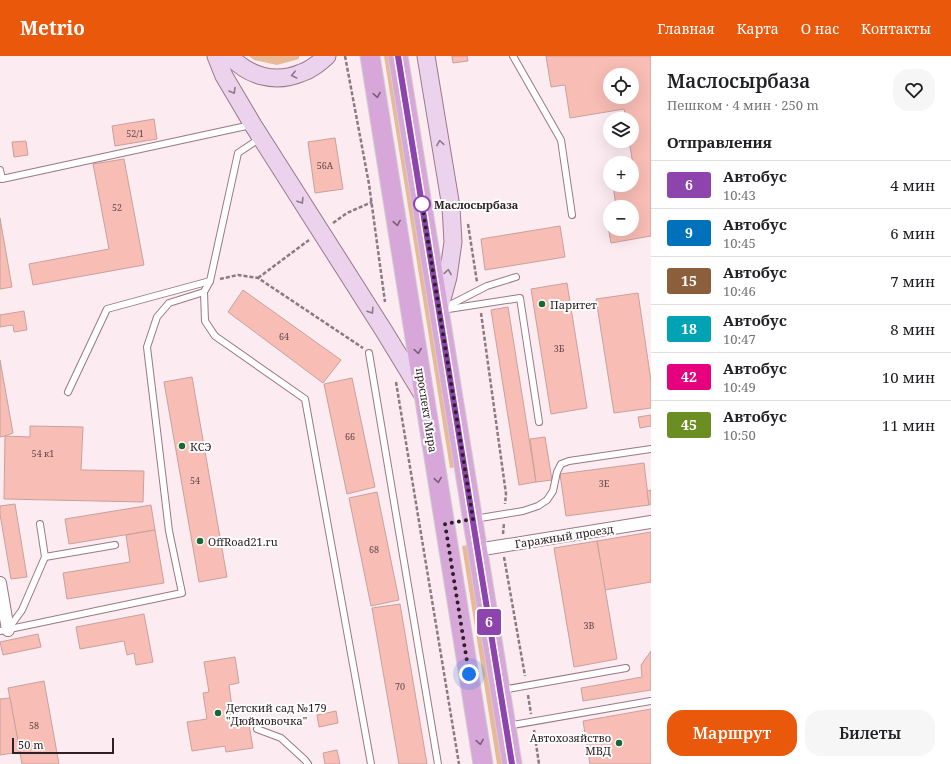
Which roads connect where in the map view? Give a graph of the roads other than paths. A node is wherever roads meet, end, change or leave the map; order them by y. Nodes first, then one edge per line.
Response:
1 (216, 56) edge
2 (230, 56) edge
3 (327, 56) edge
4 (370, 56) edge
5 (398, 56) edge
6 (426, 56) edge
7 (513, 56) edge
8 (257, 131) junction
9 (0, 170) edge
10 (572, 215) dead end
11 (516, 277) dead end
12 (210, 281) junction
13 (204, 292) junction
14 (439, 310) junction
15 (369, 353) road end
16 (68, 392) dead end
17 (425, 398) junction
18 (539, 422) dead end
19 (651, 449) edge
20 (473, 519) junction
21 (651, 522) edge
22 (40, 524) dead end
23 (445, 524) junction
24 (115, 545) dead end
25 (477, 550) junction
26 (44, 557) junction
27 (0, 583) edge
28 (4, 630) edge
29 (626, 668) dead end
30 (500, 690) junction
31 (651, 701) edge
32 (506, 727) junction
33 (257, 729) dead end
34 (308, 764) edge
35 (371, 764) edge
36 (438, 764) edge
37 (484, 764) edge
38 (512, 764) edge

1 -> 8 street
3 -> 2 street
4 -> 17 main road, проспект Мира
5 - 14 main road
14 -> 6 street
7 - 10 lane
8 - 9 lane
8 - 12 lane
8 -> 17 street
11 - 14 lane
12 - 13 lane
12 - 16 lane
13 - 28 lane
13 - 35 lane
14 - 18 lane
14 - 20 main road
15 - 36 lane
17 -> 23 main road, проспект Мира
19 - 20 lane
20 - 23 main road
20 - 25 main road
21 - 25 street, Гаражный проезд
22 - 26 lane
23 -> 37 main road, проспект Мира
24 - 26 lane
25 - 30 main road
26 - 28 lane
27 - 28 street
29 - 30 lane
30 - 32 main road
31 - 32 lane
32 - 38 main road
33 - 34 lane

